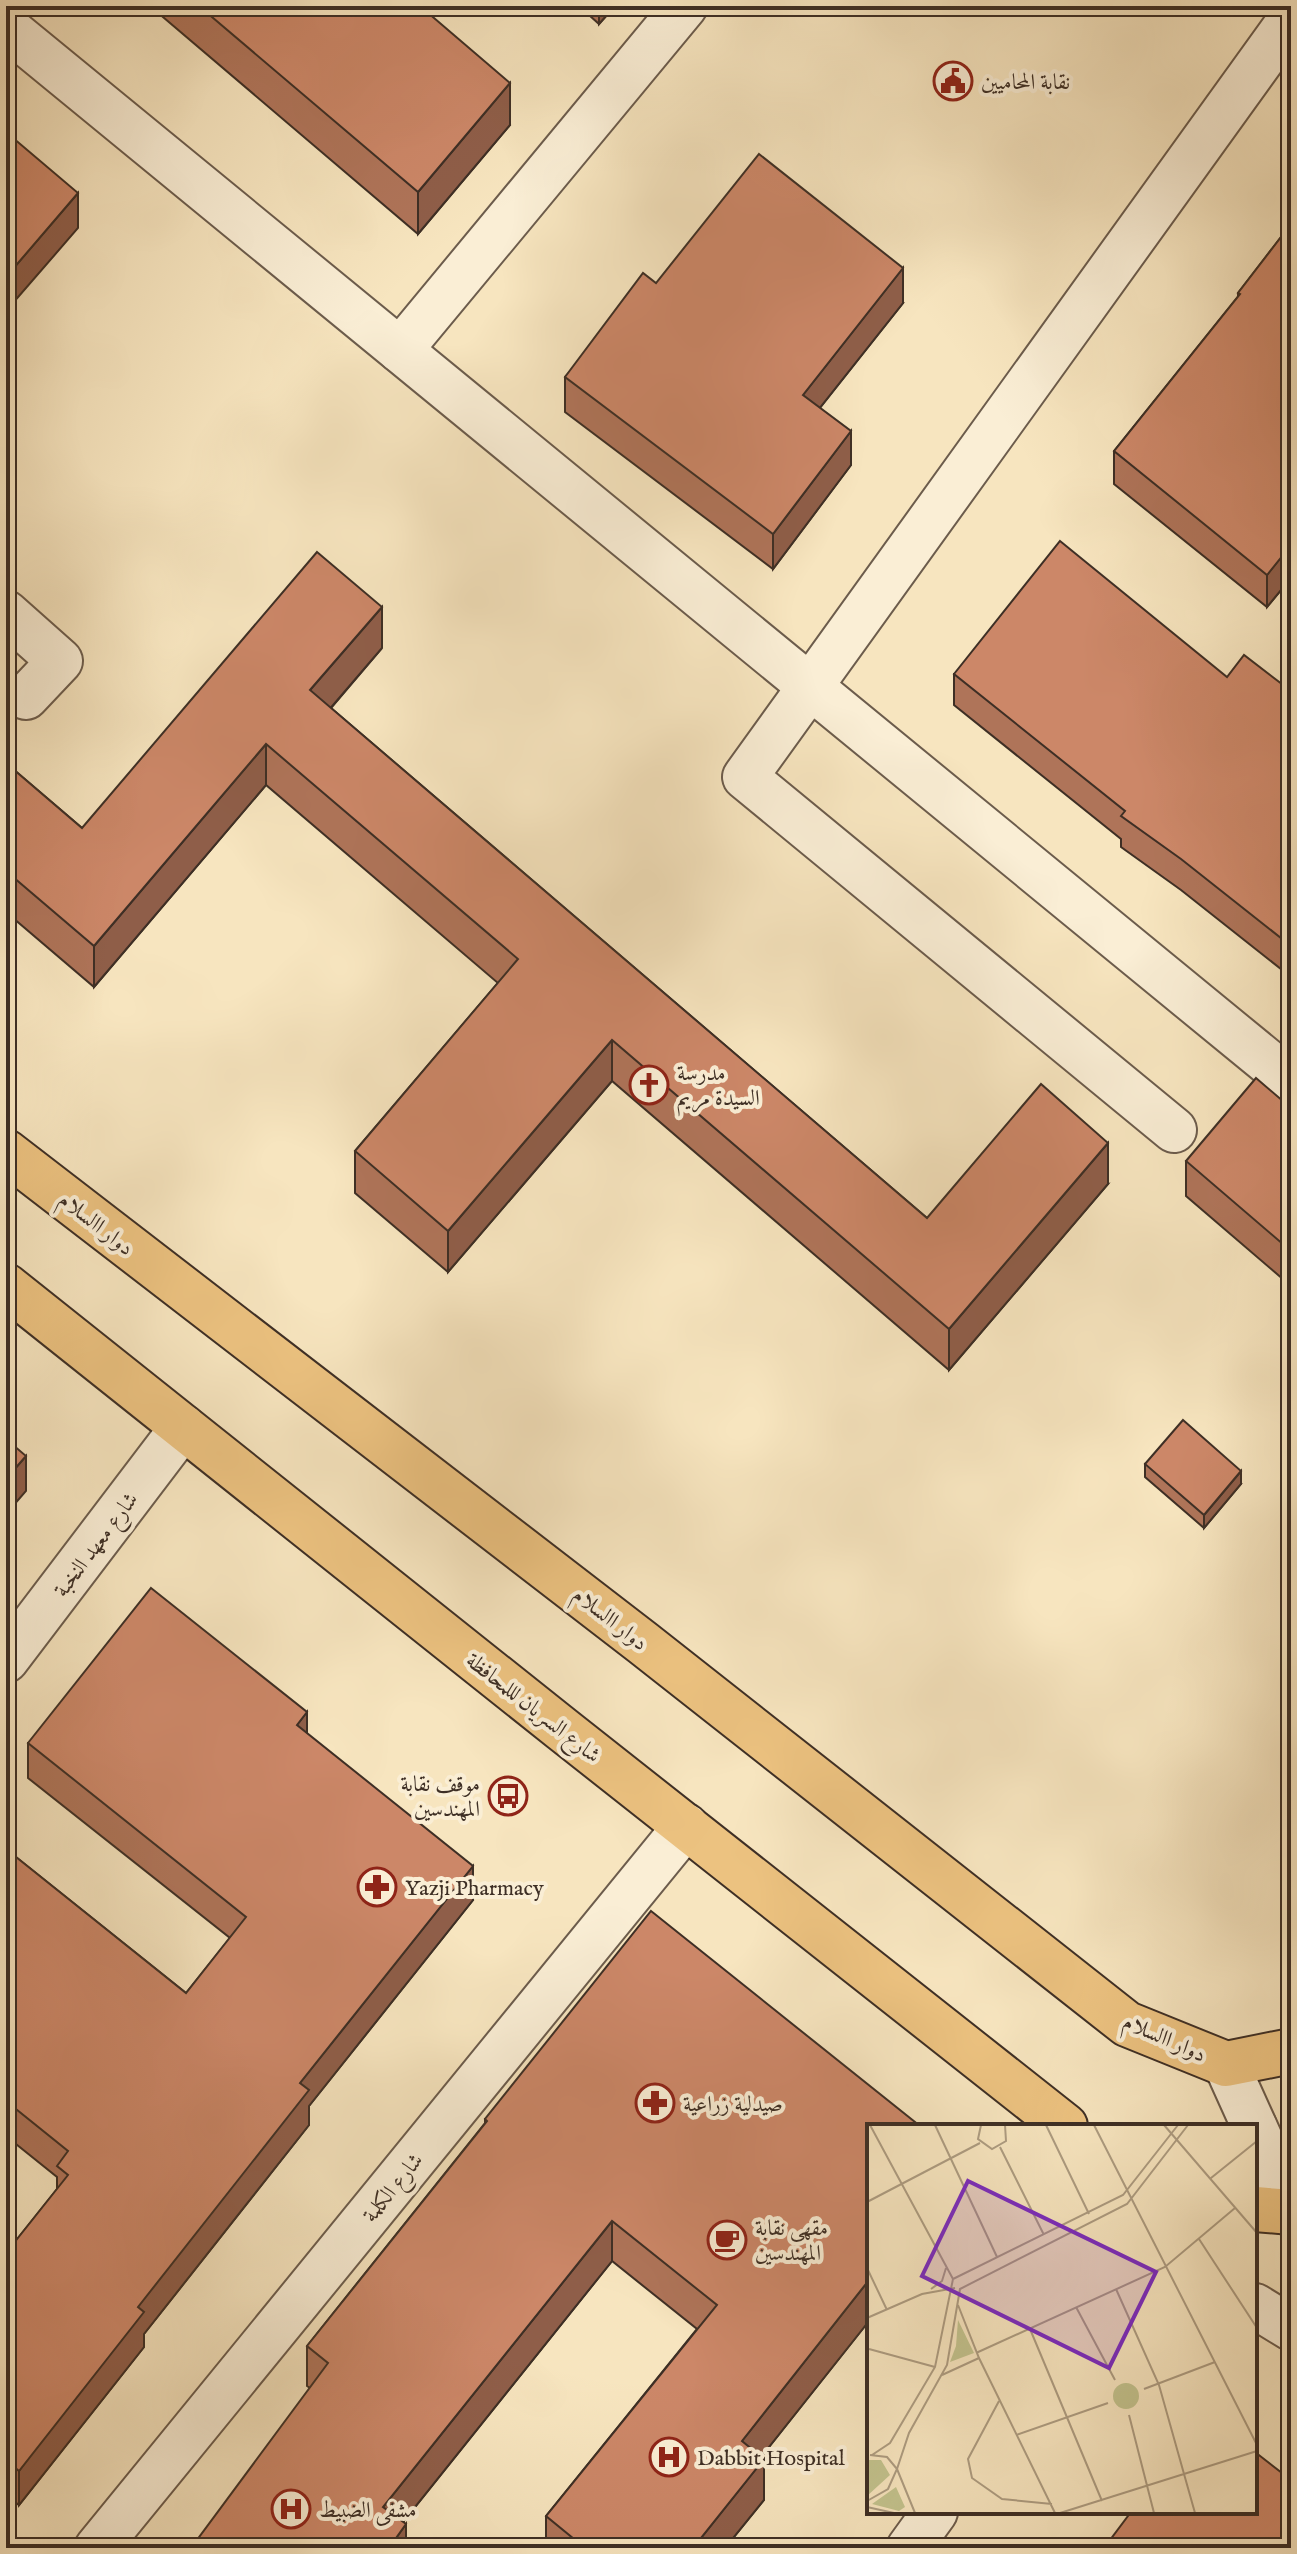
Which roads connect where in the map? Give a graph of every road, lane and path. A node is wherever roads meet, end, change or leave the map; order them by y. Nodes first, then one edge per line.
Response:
1 (685, 6) edge
2 (1291, 19) edge
3 (6, 27) edge
4 (400, 350) junction
5 (6, 613) edge
6 (811, 687) junction
7 (26, 697) dead end
8 (1291, 1081) edge
9 (1174, 1130) dead end
10 (6, 1152) edge
11 (6, 1286) edge
12 (183, 1427) junction
13 (6, 1660) edge
14 (686, 1826) junction
15 (1291, 2051) edge
16 (1226, 2064) junction
17 (1062, 2124) edge
18 (1254, 2124) edge
19 (1257, 2132) edge
20 (1257, 2209) edge
21 (1291, 2210) edge
22 (1257, 2307) edge
23 (1291, 2328) edge
24 (934, 2514) edge
25 (97, 2548) edge
26 (909, 2548) edge

1 - 4 street
2 - 6 street
3 - 4 street
4 - 6 street
5 - 7 street
6 - 8 street
6 - 9 street
10 - 16 main road, دوار االسلام
11 - 12 main road, شارع السريان لللمحافظة
12 - 13 street, شارع معهد النخبة
12 - 14 main road, شارع السريان لللمحافظة
14 - 17 main road, شارع السريان لللمحافظة
14 - 25 street, شارع الكلمة
15 - 16 main road
16 - 18 street
19 - 21 street
20 - 21 main road
22 - 23 street
24 - 26 street

